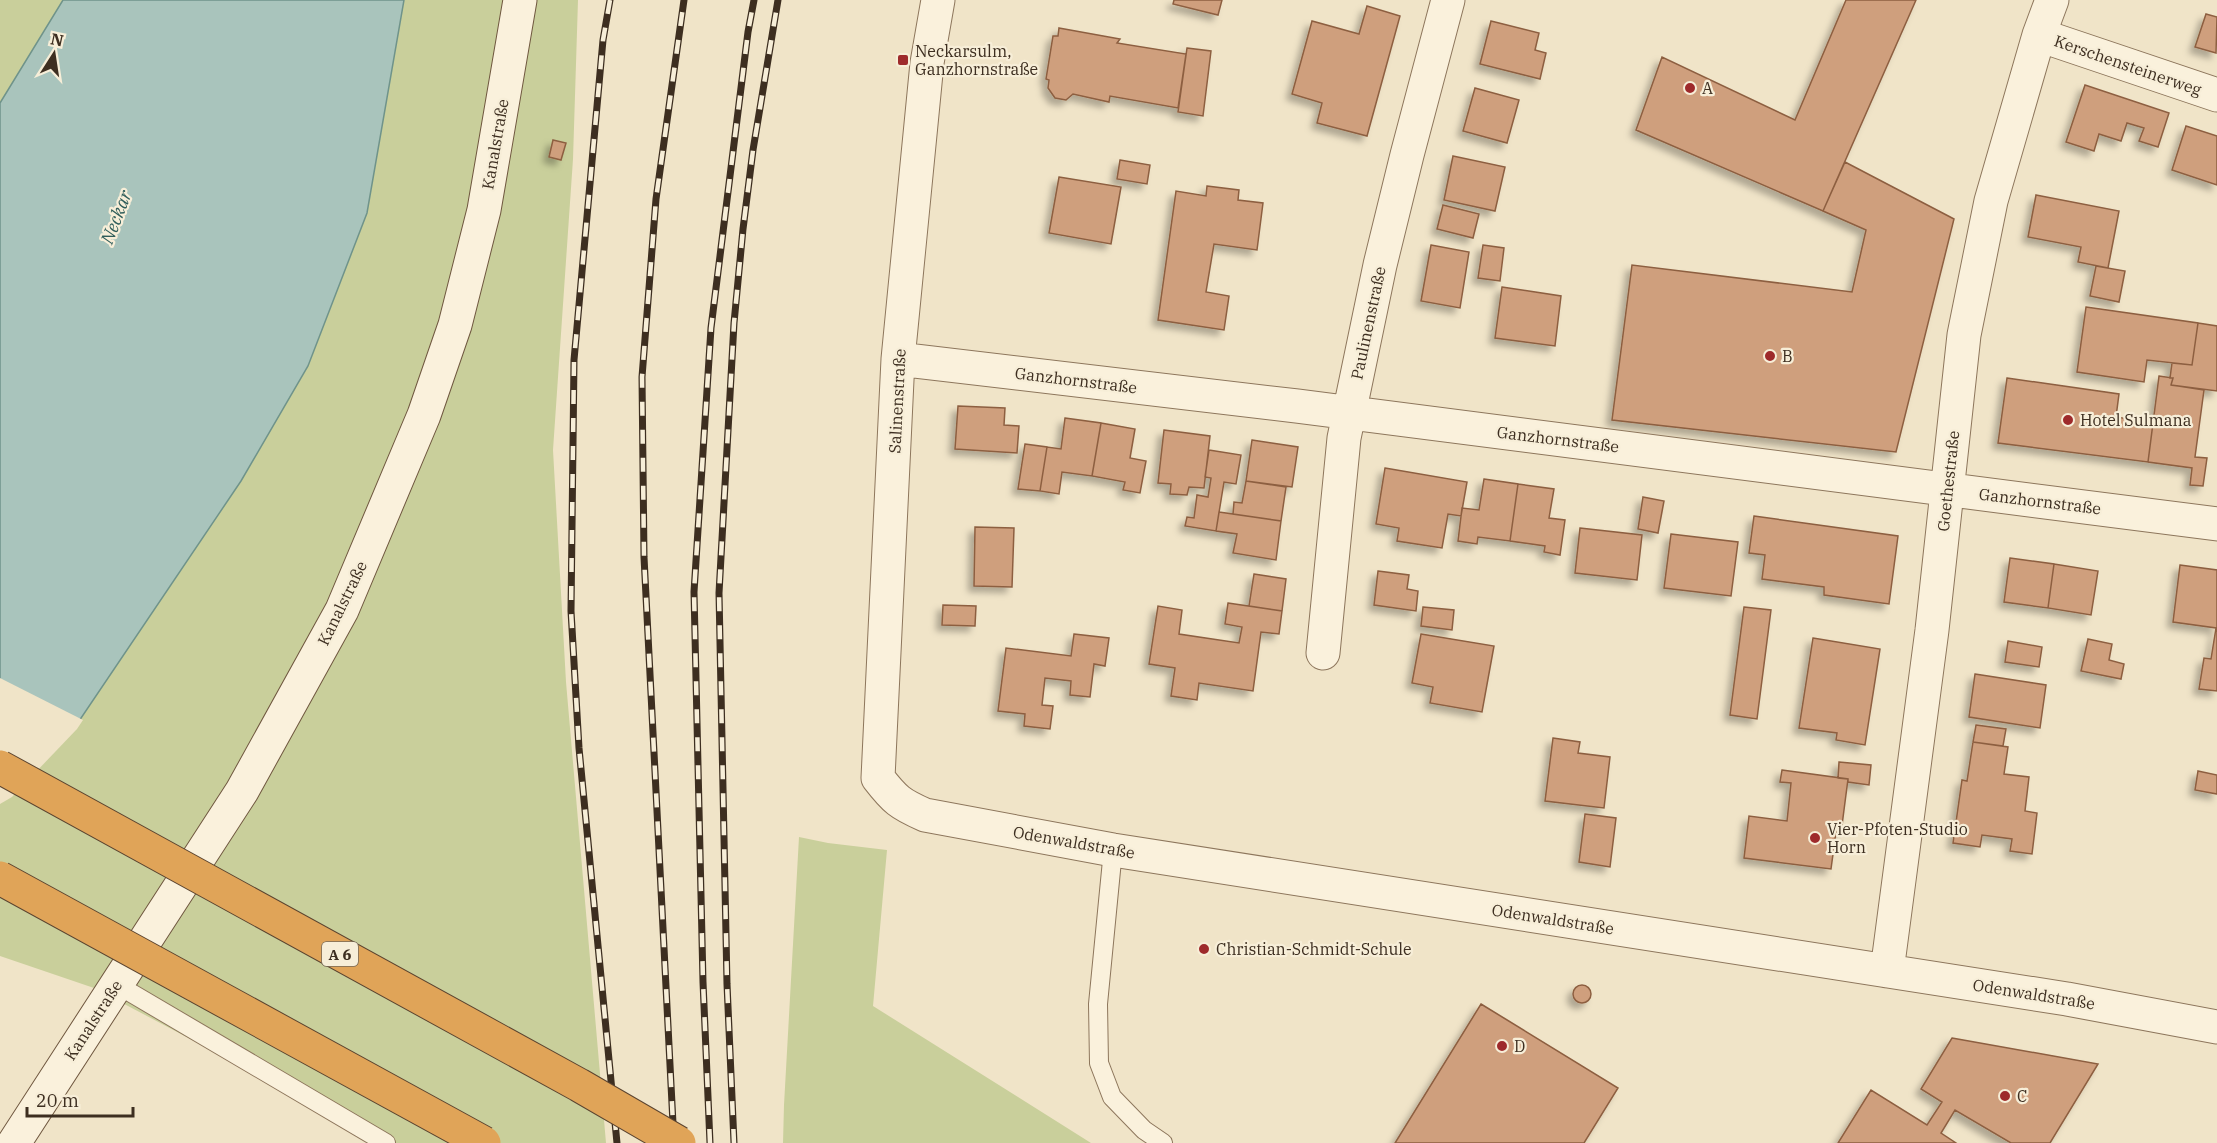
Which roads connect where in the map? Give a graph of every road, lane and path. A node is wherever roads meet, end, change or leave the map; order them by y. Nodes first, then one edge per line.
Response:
1 (520, 0) edge
2 (938, 0) edge
3 (1448, 0) edge
4 (2052, 0) edge
5 (2039, 35) junction
6 (2217, 95) edge
7 (898, 359) junction
8 (1349, 412) junction
9 (1947, 489) junction
10 (2217, 524) edge
11 (1323, 652) dead end
12 (0, 767) edge
13 (894, 798) joint
14 (1113, 850) junction
15 (0, 878) edge
16 (1887, 971) junction
17 (116, 984) junction
18 (2217, 1027) edge
19 (14, 1143) edge
20 (386, 1143) edge
21 (484, 1143) edge
22 (679, 1143) edge
23 (1163, 1143) edge

1 - 17 street, Kanalstraße
2 - 7 street, Salinenstraße
3 - 8 street, Paulinenstraße
4 - 5 street, Goethestraße
5 - 6 street, Kerschensteinerweg
5 - 9 street, Goethestraße
7 - 8 street, Ganzhornstraße
7 - 13 street, Salinenstraße
8 - 9 street, Ganzhornstraße
8 - 11 street, Paulinenstraße
9 - 10 street, Ganzhornstraße
9 - 16 street, Goethestraße
12 - 22 highway, A 6, bridge
13 - 14 street, Odenwaldstraße
14 - 16 street, Odenwaldstraße
14 - 23 lane
15 - 21 highway, bridge
16 - 18 street, Odenwaldstraße
17 - 19 street, Kanalstraße
17 - 20 lane

